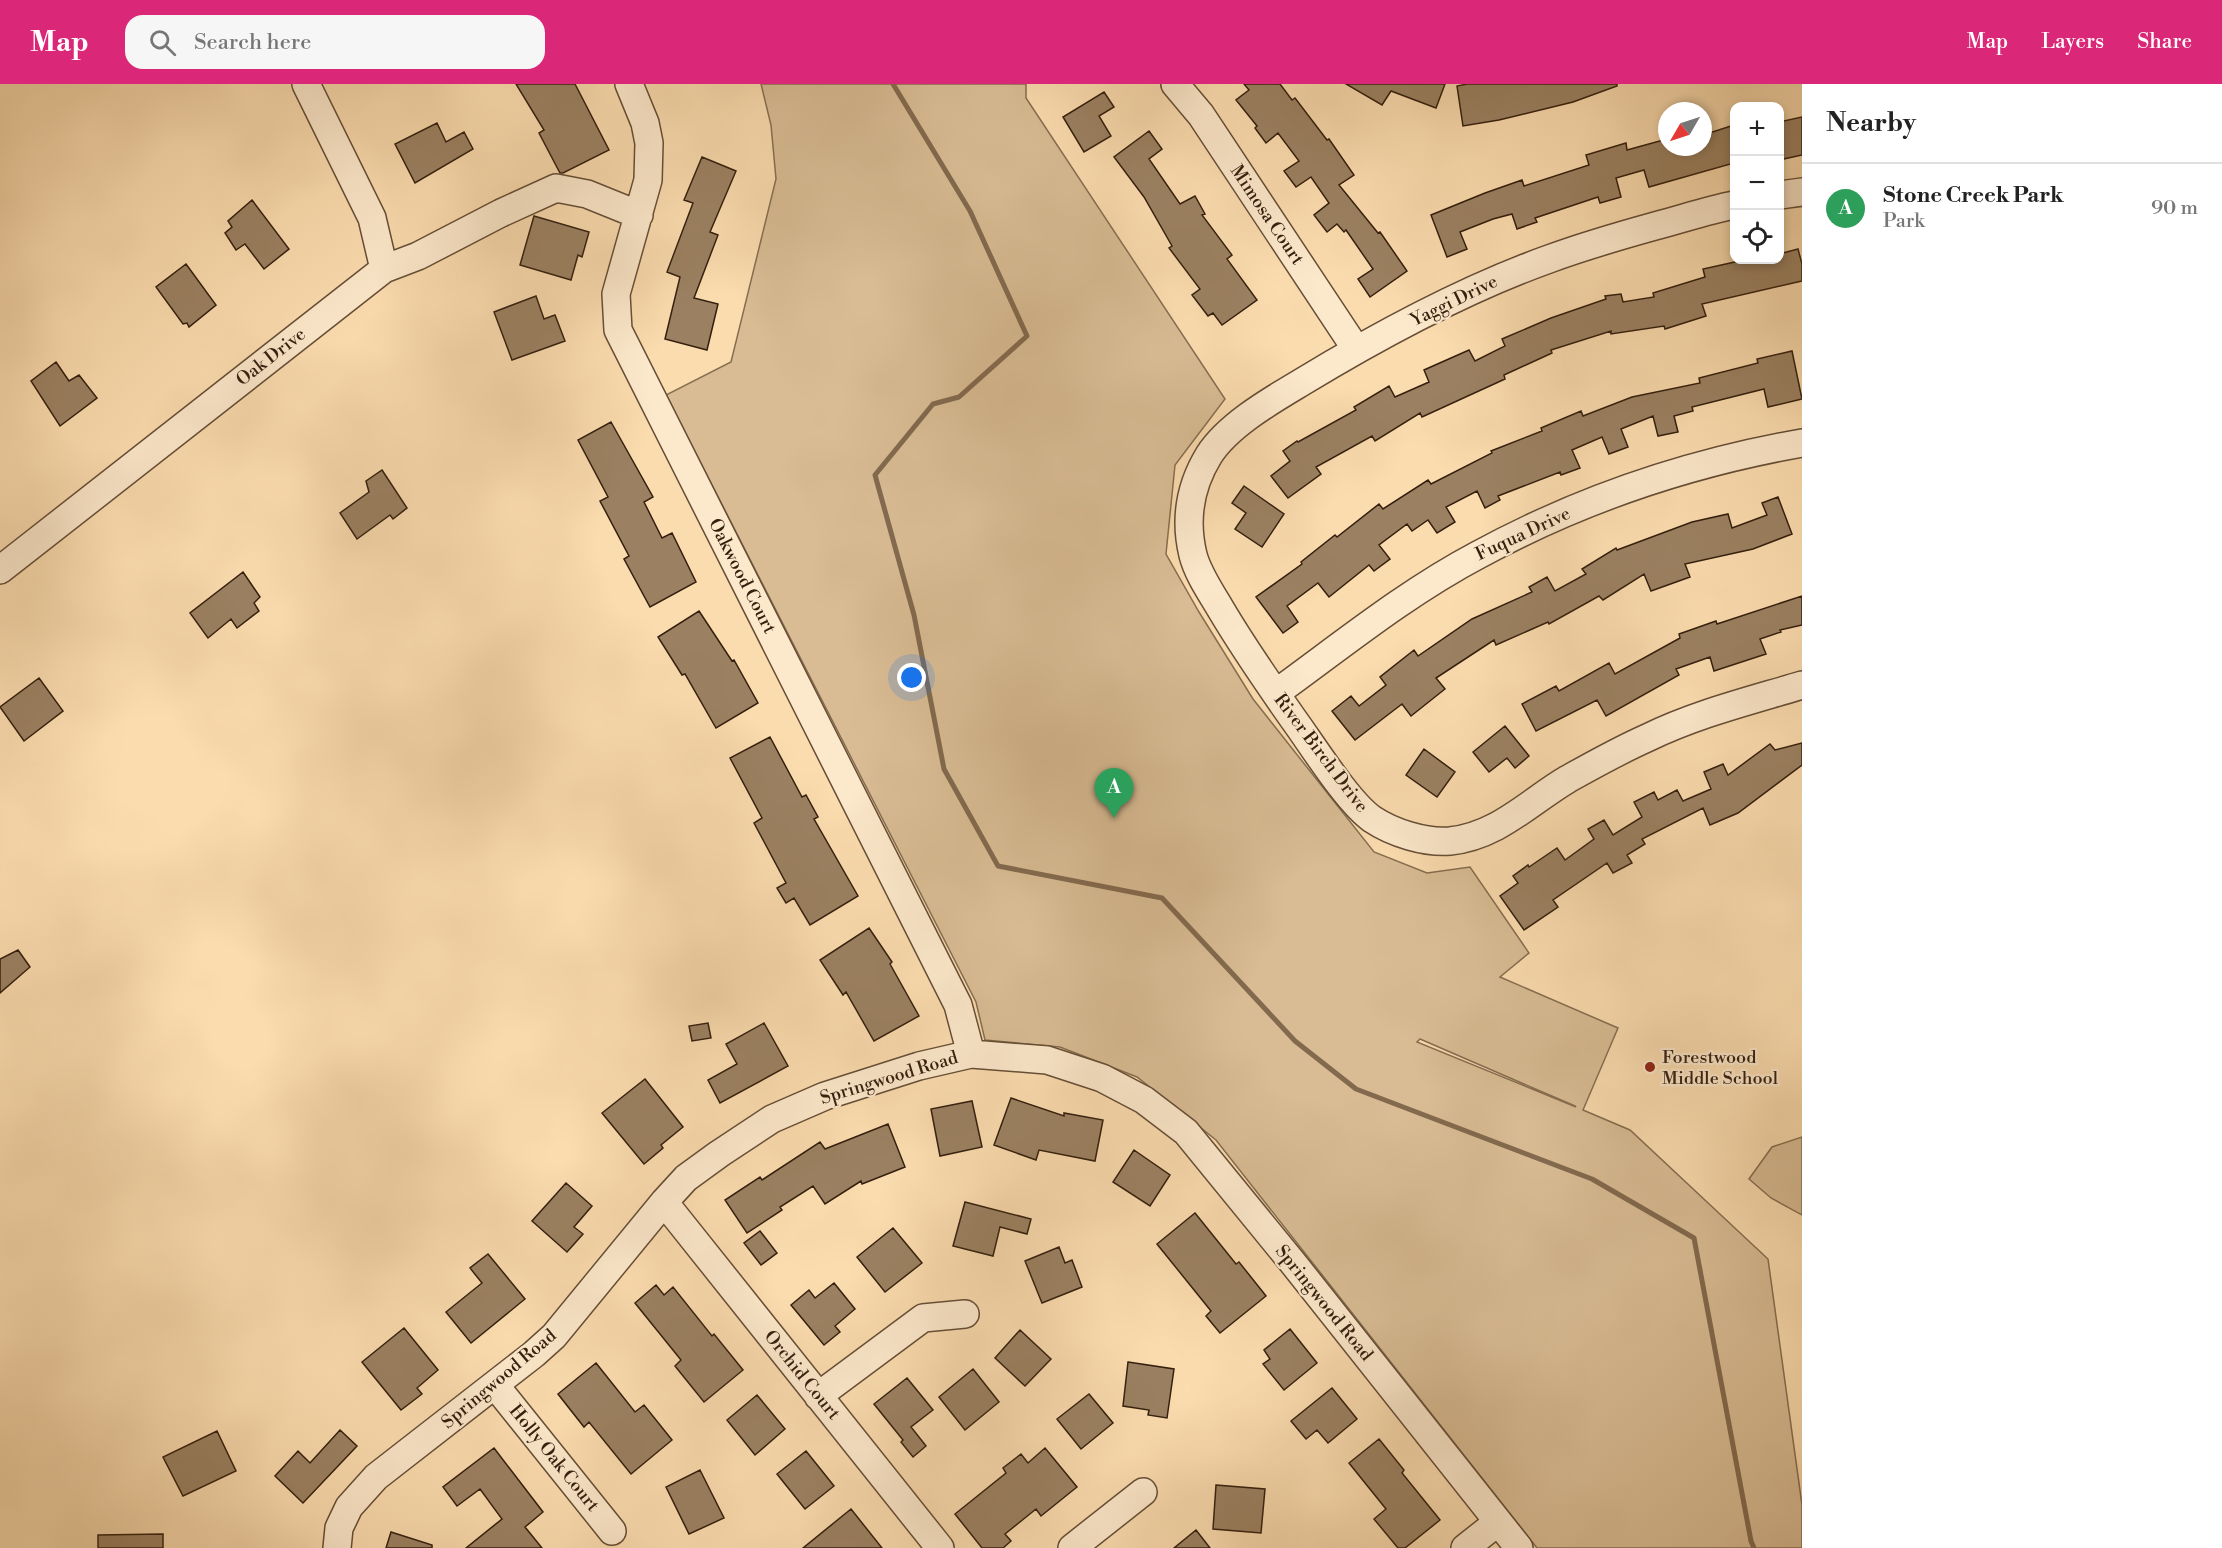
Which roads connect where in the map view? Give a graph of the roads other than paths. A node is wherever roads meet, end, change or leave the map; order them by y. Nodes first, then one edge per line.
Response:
1 (306, 84) edge
2 (629, 84) edge
3 (1175, 84) edge
4 (1802, 192) edge
5 (1784, 194) edge
6 (1730, 206) edge
7 (639, 215) junction
8 (384, 269) junction
9 (1356, 349) junction
10 (1802, 443) edge
11 (1207, 459) joint
12 (0, 570) edge
13 (1802, 685) edge
14 (1276, 693) junction
15 (971, 1054) junction
16 (664, 1202) junction
17 (965, 1314) dead end
18 (495, 1385) junction
19 (818, 1395) junction
20 (1143, 1492) dead end
21 (1498, 1522) junction
22 (612, 1531) dead end
23 (337, 1548) edge
24 (940, 1548) edge
25 (1072, 1548) edge
26 (1465, 1548) edge
27 (1519, 1548) edge

1 - 8 street
2 - 7 street, Oakwood Court
3 - 9 street, Mimosa Court
4 - 5 street
6 - 9 street, Yaggi Drive
7 - 8 street, Oak Drive
7 - 15 street, Oakwood Court
8 - 12 street, Oak Drive
9 - 11 street, Yaggi Drive
10 - 14 street, Fuqua Drive
11 - 14 street, River Birch Drive
13 - 14 street, River Birch Drive
15 - 16 street, Springwood Road
15 - 21 street, Springwood Road
16 - 18 street, Springwood Road
16 - 19 street, Orchid Court
17 - 19 street
18 - 22 street, Holly Oak Court
18 - 23 street, Springwood Road
19 - 24 street, Orchid Court
20 - 25 street
21 - 26 street
21 - 27 street, Springwood Road

